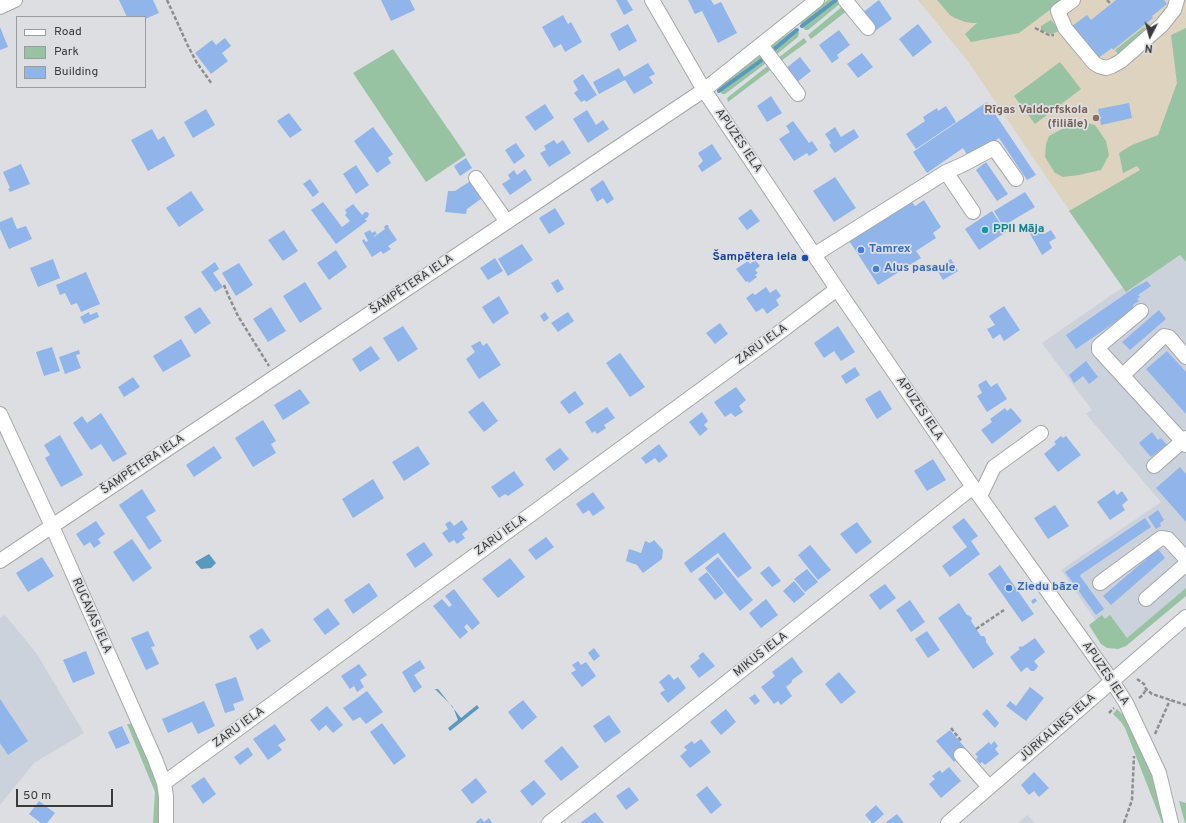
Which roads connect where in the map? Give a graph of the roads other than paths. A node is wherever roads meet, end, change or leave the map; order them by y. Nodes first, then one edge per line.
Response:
1 (15, 0) edge
2 (652, 0) edge
3 (818, 0) edge
4 (845, 0) edge
5 (1073, 0) edge
6 (1176, 0) edge
7 (0, 7) edge
8 (868, 28) dead end
9 (761, 44) junction
10 (704, 90) junction
11 (798, 94) dead end
12 (946, 172) junction
13 (476, 178) dead end
14 (1016, 179) dead end
15 (973, 212) dead end
16 (507, 222) junction
17 (814, 255) junction
18 (837, 289) junction
19 (1141, 311) dead end
20 (1186, 357) edge
21 (1123, 375) junction
22 (0, 414) edge
23 (1041, 433) dead end
24 (1185, 441) edge
25 (1154, 466) dead end
26 (976, 491) junction
27 (52, 526) junction
28 (1186, 559) edge
29 (0, 561) edge
30 (1186, 564) edge
31 (1100, 583) dead end
32 (1146, 598) dead end
33 (1186, 617) edge
34 (1112, 681) junction
35 (961, 755) dead end
36 (164, 783) junction
37 (989, 787) junction
38 (956, 821) edge
39 (166, 823) edge
40 (549, 823) edge
41 (1171, 823) edge

1 - 7 street
2 - 10 street, APUZES IELA
3 - 9 street, ŠAMPĒTERA IELA
4 - 8 street
5 - 6 street
9 - 10 street, ŠAMPĒTERA IELA
9 - 11 street
10 - 16 street, ŠAMPĒTERA IELA
10 - 17 street, APUZES IELA
12 - 14 street
12 - 15 street
12 - 17 street
13 - 16 street
16 - 27 street, ŠAMPĒTERA IELA
17 - 18 street, APUZES IELA
18 - 26 street, APUZES IELA
18 - 36 street, ZARU IELA
19 - 21 street
20 - 21 street
21 - 24 street
22 - 27 street, RUCAVAS IELA
23 - 26 street
24 - 25 street
26 - 34 street, APUZES IELA
26 - 40 street, MIKUS IELA
27 - 29 street, ŠAMPĒTERA IELA
27 - 36 street, RUCAVAS IELA
28 - 31 street
30 - 32 street
33 - 34 street, JŪRKALNES IELA
34 - 37 street, JŪRKALNES IELA
34 - 41 street, APUZES IELA
35 - 37 street
36 - 39 street, RUCAVAS IELA
37 - 38 street, JŪRKALNES IELA

